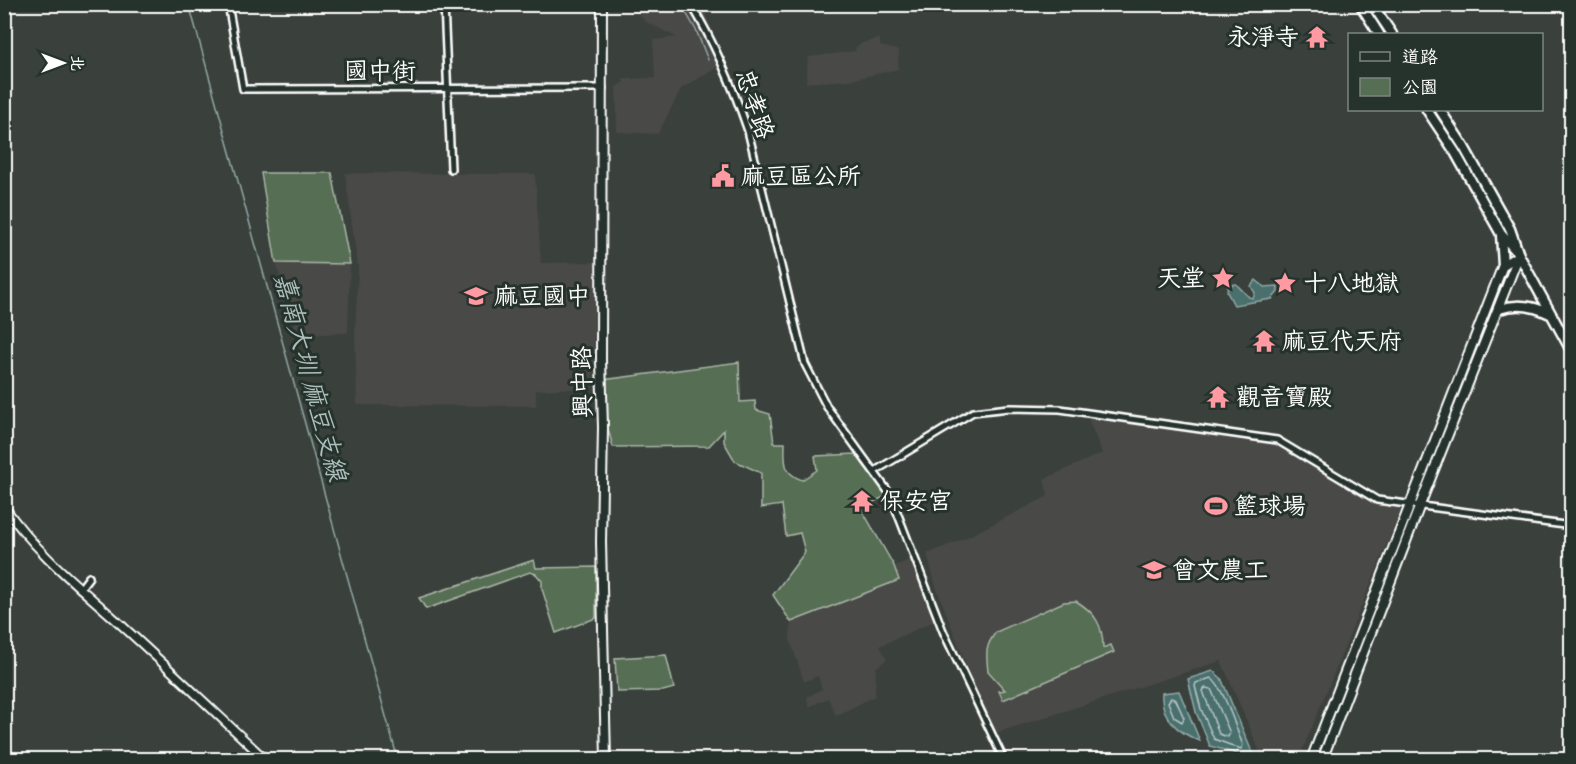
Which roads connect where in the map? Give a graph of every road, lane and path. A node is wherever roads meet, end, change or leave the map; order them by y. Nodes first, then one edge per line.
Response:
1 (228, 4) edge
2 (444, 4) edge
3 (602, 4) edge
4 (691, 4) edge
5 (1360, 4) edge
6 (1372, 4) edge
7 (1378, 33) edge
8 (1391, 33) edge
9 (603, 88) junction
10 (448, 89) junction
11 (1428, 111) edge
12 (1441, 111) edge
13 (451, 170) dead end
14 (1501, 234) junction
15 (1519, 255) junction
16 (1503, 265) junction
17 (1499, 309) junction
18 (1551, 315) junction
19 (1572, 352) edge
20 (875, 471) junction
21 (1410, 504) junction
22 (1420, 505) junction
23 (4, 506) edge
24 (1572, 526) edge
25 (89, 577) dead end
26 (80, 589) junction
27 (266, 759) edge
28 (606, 759) edge
29 (1004, 759) edge
30 (1311, 759) edge
31 (1322, 759) edge

1 - 10 street, 國中街
2 - 10 street
3 - 9 main road, 興中路
4 - 20 street, 忠孝路
5 - 7 main road
6 - 8 main road
9 - 10 street, 國中街
9 - 28 main road, 興中路
10 - 13 street
11 - 14 main road
12 - 15 main road
14 - 15 main road
14 - 16 main road
15 - 16 main road
15 - 17 main road
15 - 18 main road
16 - 21 main road
17 - 18 main road
17 - 22 main road
18 - 19 main road
20 - 21 street
20 - 29 street, 忠孝路
21 - 22 street
21 - 30 main road
22 - 24 street
22 - 31 main road
23 - 26 street
25 - 26 street
26 - 27 street

